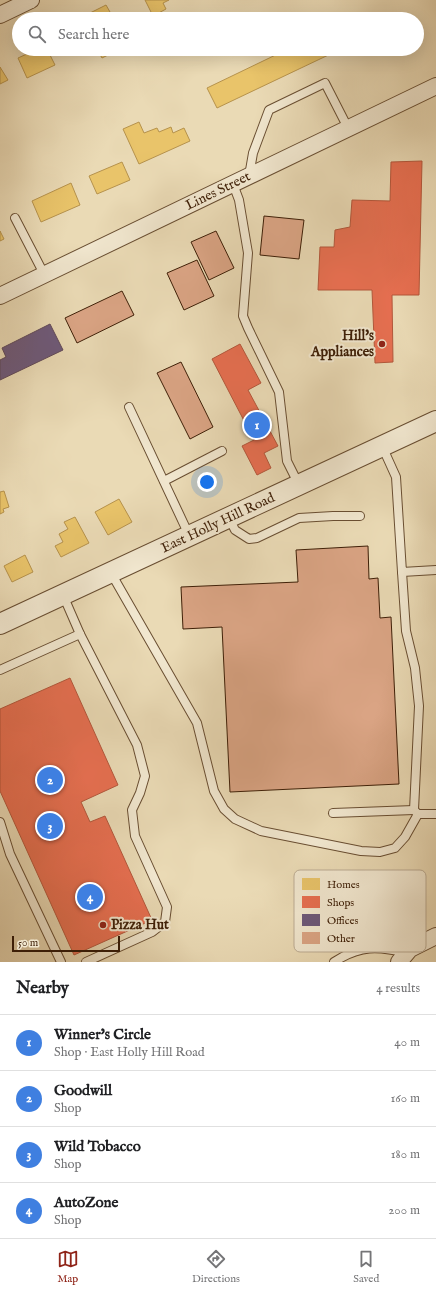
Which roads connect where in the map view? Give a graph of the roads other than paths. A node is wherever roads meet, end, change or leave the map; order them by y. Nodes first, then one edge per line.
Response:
1 (31, 0) edge
2 (0, 15) edge
3 (436, 86) edge
4 (348, 128) junction
5 (250, 176) junction
6 (233, 184) junction
7 (15, 218) dead end
8 (44, 274) junction
9 (0, 296) edge
10 (129, 407) dead end
11 (436, 421) edge
12 (382, 446) junction
13 (222, 451) dead end
14 (164, 481) junction
15 (299, 485) junction
16 (360, 516) dead end
17 (229, 518) junction
18 (190, 536) junction
19 (436, 570) edge
20 (402, 572) junction
21 (111, 573) junction
22 (63, 595) junction
23 (0, 624) edge
24 (80, 634) junction
25 (0, 670) edge
26 (416, 812) junction
27 (333, 813) dead end
28 (436, 814) edge
29 (0, 822) edge
30 (436, 936) edge
31 (426, 941) edge
32 (353, 952) edge
33 (394, 952) edge
34 (403, 957) edge
35 (61, 962) edge
36 (86, 962) edge
37 (334, 962) edge

1 - 2 street
3 - 4 street, Lines Street
4 - 5 street, Lines Street
4 - 5 lane
5 - 6 street, Lines Street
6 - 8 street, Lines Street
6 - 15 lane
7 - 8 lane
8 - 9 street, Lines Street
10 - 14 lane
11 - 12 street, East Holly Hill Road
12 - 15 street, East Holly Hill Road
12 - 20 lane
13 - 14 lane
14 - 18 lane
15 - 17 street, East Holly Hill Road
16 - 17 lane
17 - 18 street, East Holly Hill Road
18 - 21 street, East Holly Hill Road
19 - 20 lane
20 - 26 lane
21 - 22 street, East Holly Hill Road
21 - 26 lane
22 - 23 street, East Holly Hill Road
22 - 24 lane
24 - 25 lane
24 - 36 lane
26 - 27 lane
26 - 28 lane
29 - 35 lane
30 - 31 street
32 - 37 lane
33 - 34 lane

